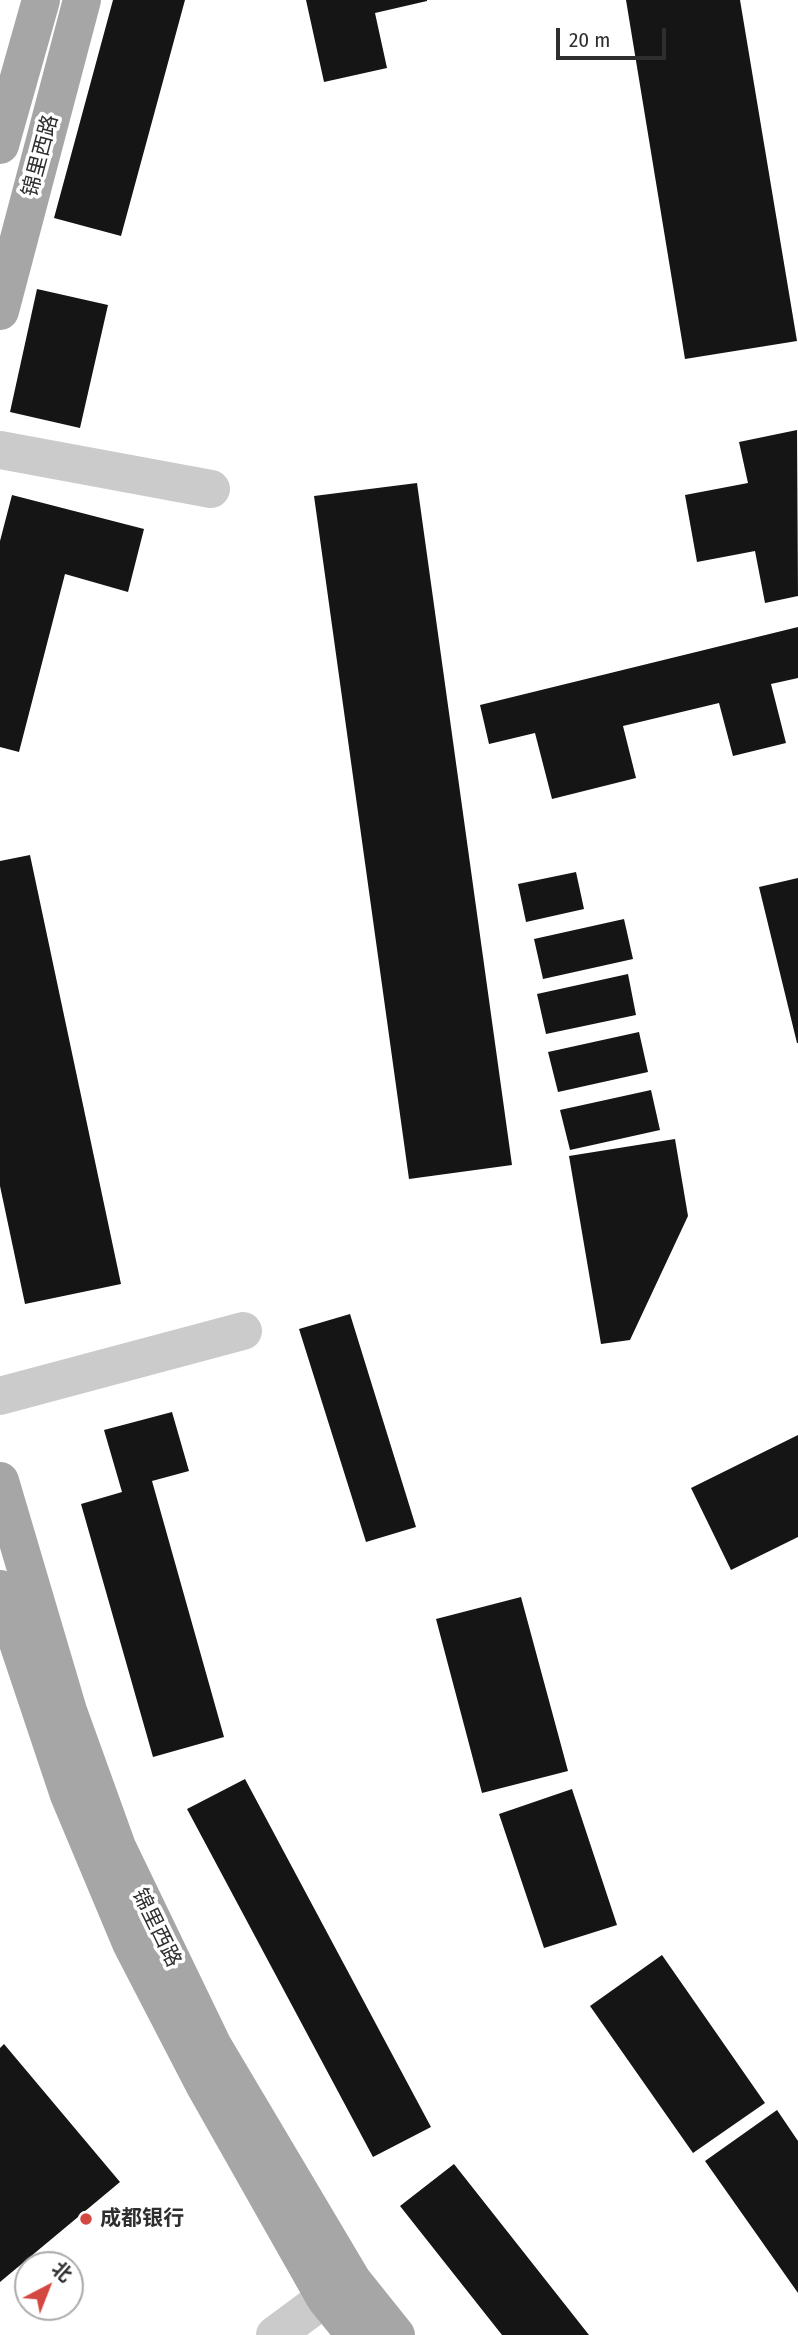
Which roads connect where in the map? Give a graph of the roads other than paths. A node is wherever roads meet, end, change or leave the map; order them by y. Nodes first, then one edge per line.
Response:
1 (41, 0) edge
2 (82, 0) edge
3 (0, 145) edge
4 (0, 311) edge
5 (0, 450) edge
6 (211, 489) dead end
7 (243, 1331) dead end
8 (0, 1396) edge
9 (0, 1480) edge
10 (0, 1589) edge
11 (325, 2298) junction
12 (275, 2335) edge
13 (355, 2335) edge
14 (396, 2335) edge

1 - 3 main road, 锦里西路
2 - 4 main road, 锦里西路
5 - 6 street
7 - 8 street
9 - 14 main road, 锦里西路
10 - 11 main road, 锦里西路
11 - 12 street
11 - 13 main road, 锦里西路

